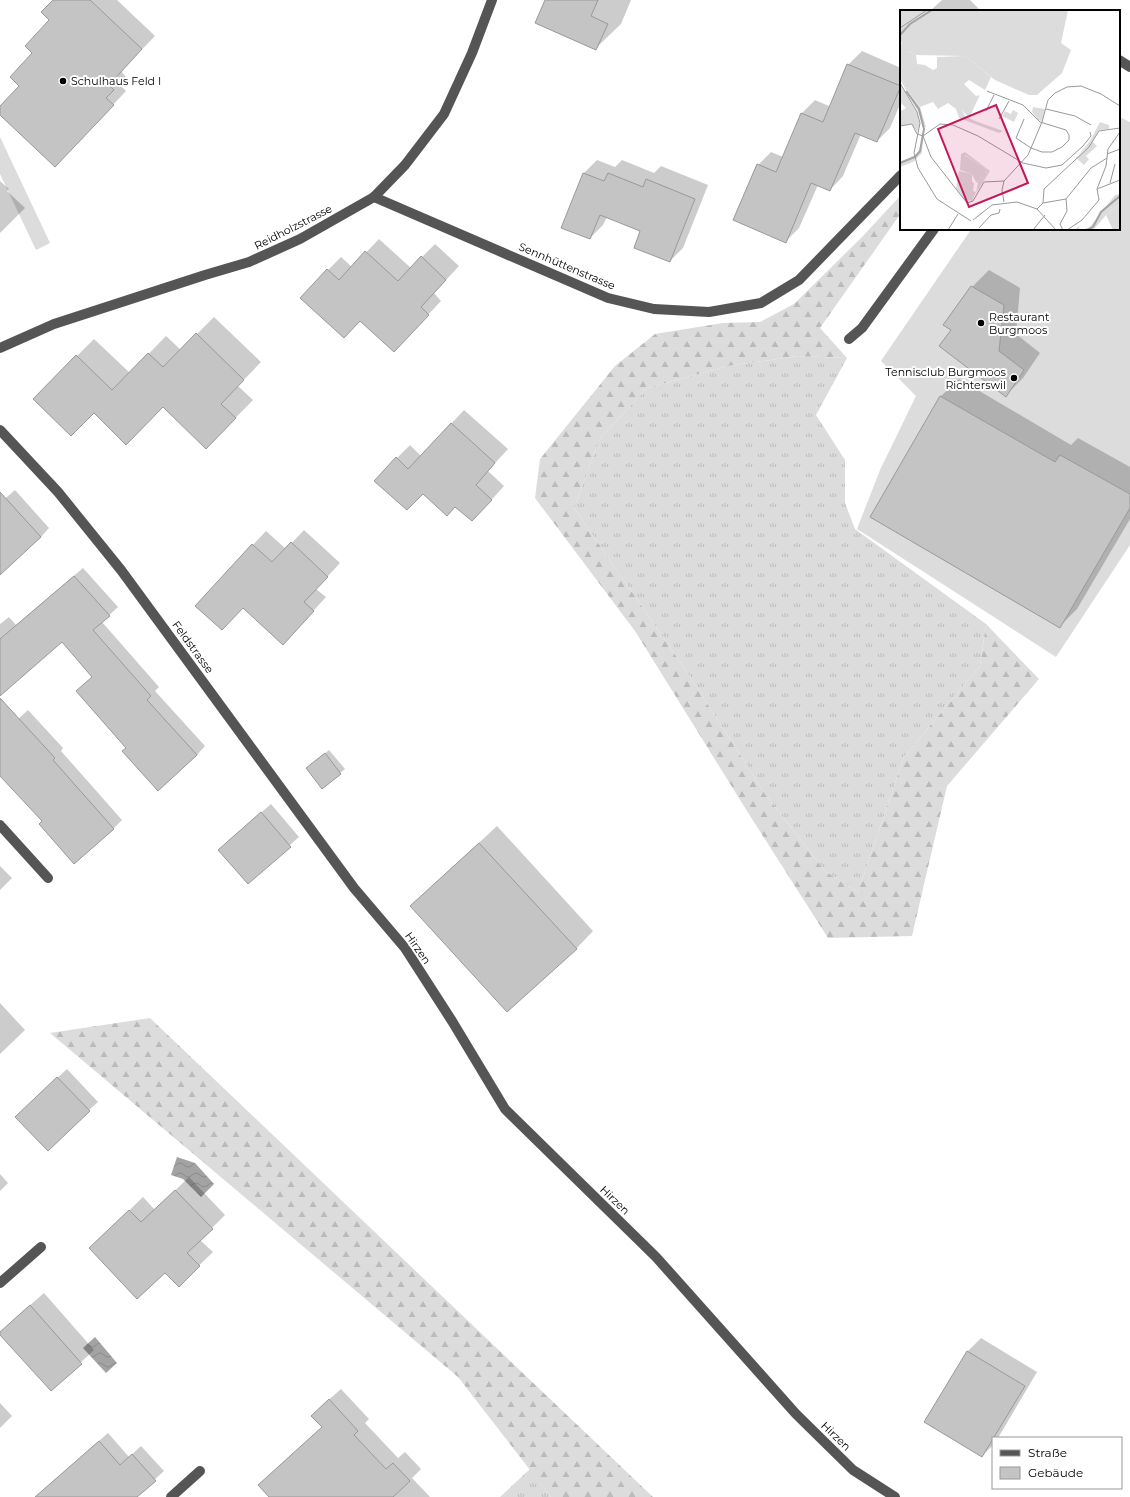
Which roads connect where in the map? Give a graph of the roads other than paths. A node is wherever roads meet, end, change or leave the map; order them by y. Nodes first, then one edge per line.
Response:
1 (492, 0) edge
2 (1120, 61) edge
3 (1130, 67) edge
4 (900, 176) edge
5 (374, 196) junction
6 (933, 230) edge
7 (849, 339) dead end
8 (0, 348) edge
9 (0, 430) edge
10 (0, 825) edge
11 (48, 878) dead end
12 (354, 888) joint
13 (41, 1247) dead end
14 (0, 1283) edge
15 (200, 1471) dead end
16 (171, 1497) edge
17 (895, 1497) edge

1 - 5 street, Reidholzstrasse
2 - 3 street
4 - 5 street, Sennhüttenstrasse
5 - 8 street, Reidholzstrasse
6 - 7 street
9 - 12 street, Feldstrasse
10 - 11 street
12 - 17 street, Hirzen
13 - 14 street
15 - 16 street

